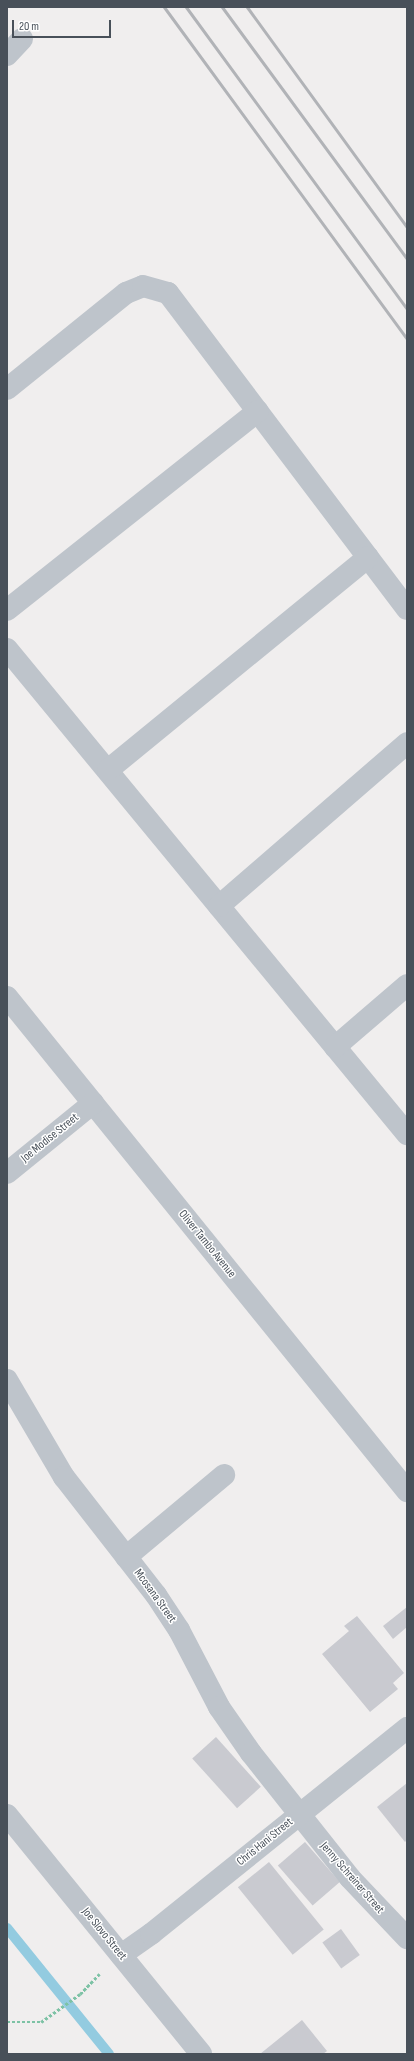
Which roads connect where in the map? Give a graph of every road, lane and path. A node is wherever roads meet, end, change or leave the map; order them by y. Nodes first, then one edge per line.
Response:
1 (22, 39) dead end
2 (7, 54) edge
3 (7, 389) edge
4 (258, 411) junction
5 (368, 557) junction
6 (407, 609) edge
7 (7, 610) edge
8 (7, 649) edge
9 (407, 743) edge
10 (108, 770) junction
11 (219, 906) junction
12 (407, 985) edge
13 (7, 997) edge
14 (335, 1047) junction
15 (93, 1103) junction
16 (407, 1134) edge
17 (7, 1173) edge
18 (7, 1380) edge
19 (224, 1475) dead end
20 (407, 1491) edge
21 (126, 1557) junction
22 (407, 1728) edge
23 (299, 1814) junction
24 (7, 1815) edge
25 (407, 1938) edge
26 (121, 1955) junction
27 (80, 1994) dead end
28 (7, 2022) edge
29 (201, 2054) edge

1 - 2 street
3 - 4 street
4 - 5 street
4 - 7 street
5 - 6 street
5 - 10 street
8 - 10 street
9 - 11 street
10 - 11 street
11 - 14 street
12 - 14 street
13 - 15 street, Oliver Tambo Avenue
14 - 16 street
15 - 17 street, Joe Modise Street
15 - 20 street, Oliver Tambo Avenue
18 - 21 street, Mcosana Street
19 - 21 street
21 - 23 street, Mcosana Street
22 - 23 street, Chris Hani Street
23 - 25 street, Jenny Schreiner Street
23 - 26 street, Chris Hani Street
24 - 26 street, Joe Slovo Street
26 - 29 street, Joe Slovo Street
27 - 28 path

